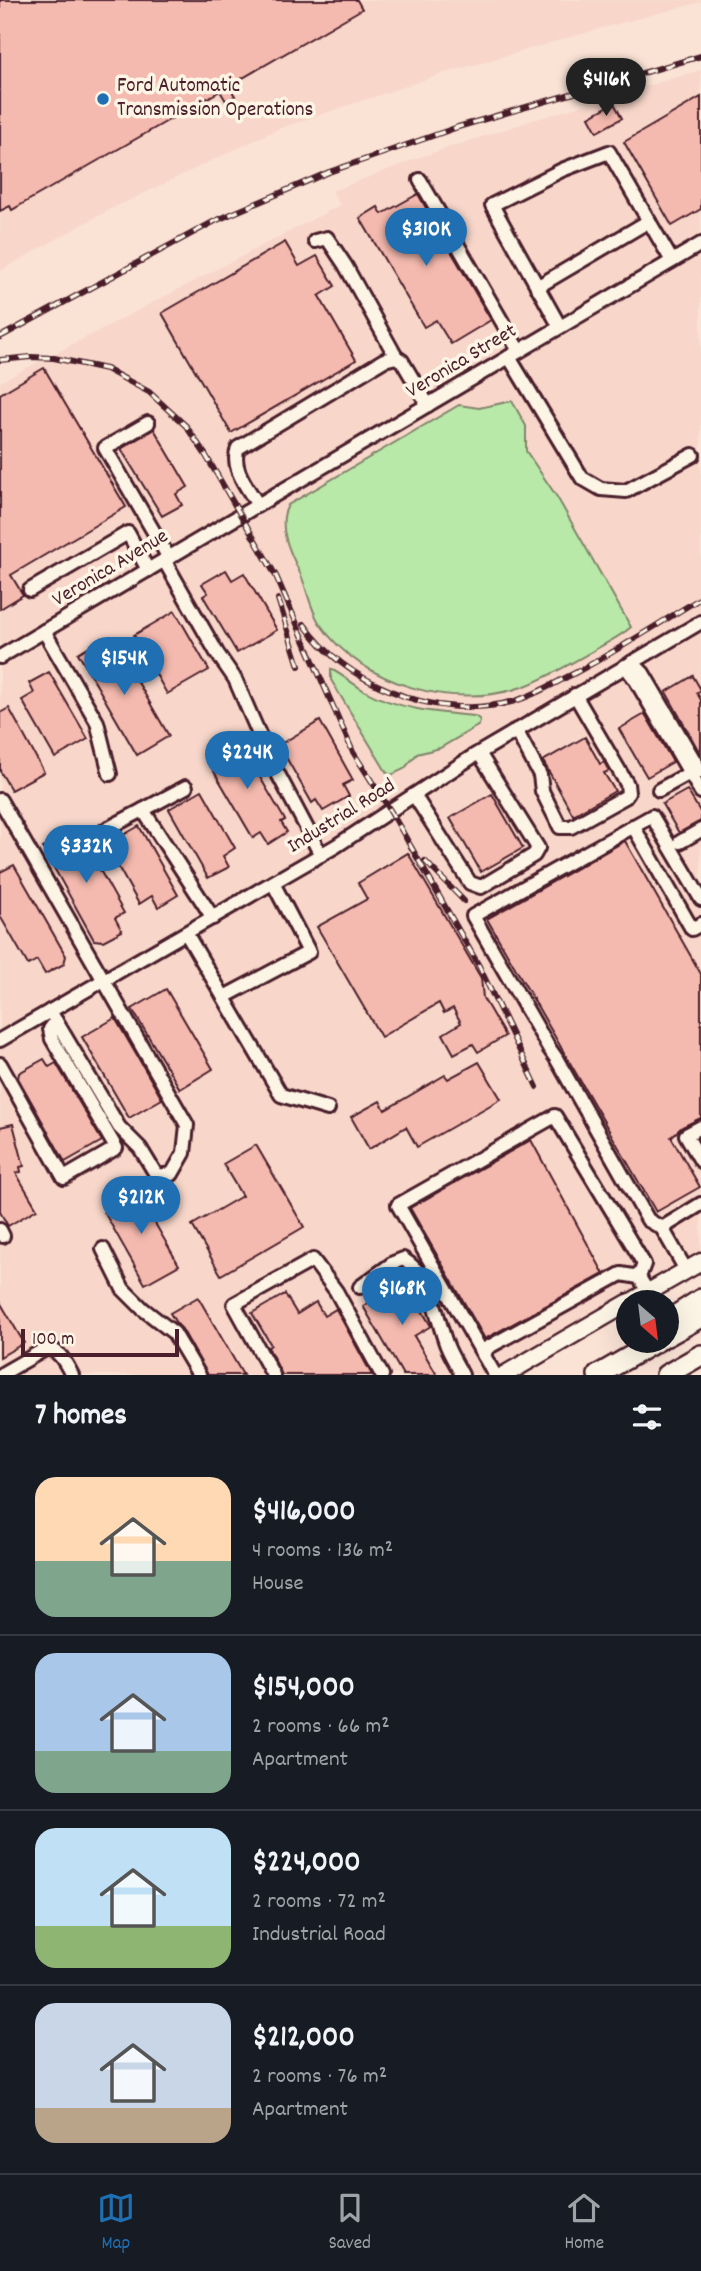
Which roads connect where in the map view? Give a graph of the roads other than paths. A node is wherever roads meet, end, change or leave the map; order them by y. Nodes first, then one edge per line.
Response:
1 (420, 180) dead end
2 (649, 221) junction
3 (315, 241) dead end
4 (701, 244) edge
5 (672, 261) junction
6 (537, 287) junction
7 (560, 327) junction
8 (514, 354) junction
9 (396, 357) junction
10 (428, 405) junction
11 (148, 423) dead end
12 (693, 455) dead end
13 (258, 505) junction
14 (140, 508) junction
15 (242, 514) joint
16 (128, 533) junction
17 (167, 559) junction
18 (148, 570) junction
19 (30, 590) dead end
20 (697, 624) edge
21 (44, 631) junction
22 (701, 640) edge
23 (0, 657) edge
24 (628, 664) junction
25 (575, 695) junction
26 (516, 730) junction
27 (479, 753) junction
28 (695, 772) edge
29 (110, 774) dead end
30 (186, 787) dead end
31 (659, 790) dead end
32 (701, 792) edge
33 (414, 795) junction
34 (0, 800) edge
35 (143, 810) junction
36 (634, 826) junction
37 (105, 830) dead end
38 (701, 830) edge
39 (680, 842) dead end
40 (321, 855) junction
41 (273, 883) junction
42 (701, 899) edge
43 (213, 918) junction
44 (701, 924) edge
45 (186, 933) junction
46 (102, 981) junction
47 (223, 997) junction
48 (53, 1016) junction
49 (0, 1040) edge
50 (0, 1064) edge
51 (328, 1109) dead end
52 (701, 1127) edge
53 (701, 1161) edge
54 (701, 1204) edge
55 (662, 1228) junction
56 (103, 1249) dead end
57 (701, 1262) edge
58 (686, 1270) junction
59 (639, 1277) junction
60 (360, 1287) dead end
61 (647, 1290) edge
62 (651, 1290) edge
63 (701, 1299) edge
64 (616, 1310) edge
65 (679, 1313) edge
66 (701, 1317) edge
67 (679, 1329) edge
68 (621, 1353) edge
69 (636, 1353) edge
70 (701, 1355) edge
71 (484, 1356) junction
72 (0, 1375) edge
73 (72, 1375) edge
74 (199, 1375) edge
75 (273, 1375) edge
76 (382, 1375) edge
77 (462, 1375) edge
78 (495, 1375) edge
79 (504, 1375) edge
80 (591, 1375) edge
81 (598, 1375) edge
82 (666, 1375) edge

1 - 8 street
2 - 5 street
2 - 6 street
2 - 6 street
3 - 9 street
4 - 5 street, Veronica Street
5 - 7 street, Veronica Street
6 - 7 street
7 - 8 street, Veronica Street
8 - 10 street, Veronica Street
8 - 12 street
9 - 10 street
9 - 13 street
10 - 13 street, Veronica Street
11 - 14 street
13 - 15 street, Veronica Street
14 - 16 street
14 - 17 street
15 - 17 street, Veronica Avenue
16 - 18 street
16 - 19 street
17 - 18 street, Veronica Avenue
17 - 40 street
18 - 21 street, Veronica Avenue
20 - 22 street
20 - 24 street, Industrial Road
21 - 23 street, Veronica Avenue
21 - 29 street
24 - 25 street, Industrial Road
24 - 28 street
25 - 26 street, Industrial Road
25 - 26 street
26 - 27 street, Industrial Road
27 - 33 street, Industrial Road
27 - 33 street
28 - 31 street
28 - 32 street
30 - 35 street
33 - 40 street, Industrial Road
34 - 46 street
35 - 37 street
35 - 43 street
36 - 42 street
36 - 44 street
36 - 55 street
38 - 39 street
40 - 41 street, Industrial Road
41 - 43 street, Industrial Road
41 - 47 street
43 - 45 street, Industrial Road
45 - 46 street, Industrial Road
45 - 47 street
46 - 48 street, Industrial Road
46 - 48 street
47 - 51 street
48 - 49 street, Industrial Road
48 - 50 street
52 - 53 street
54 - 55 street
55 - 58 street
56 - 74 street
57 - 58 main road
58 - 62 main road
59 - 61 street
59 - 71 street
59 - 71 street
60 - 77 street
63 - 65 highway
64 - 79 main road
66 - 67 highway
68 - 80 highway
69 - 81 highway
70 - 82 highway
71 - 78 street
72 - 73 street
75 - 76 street

